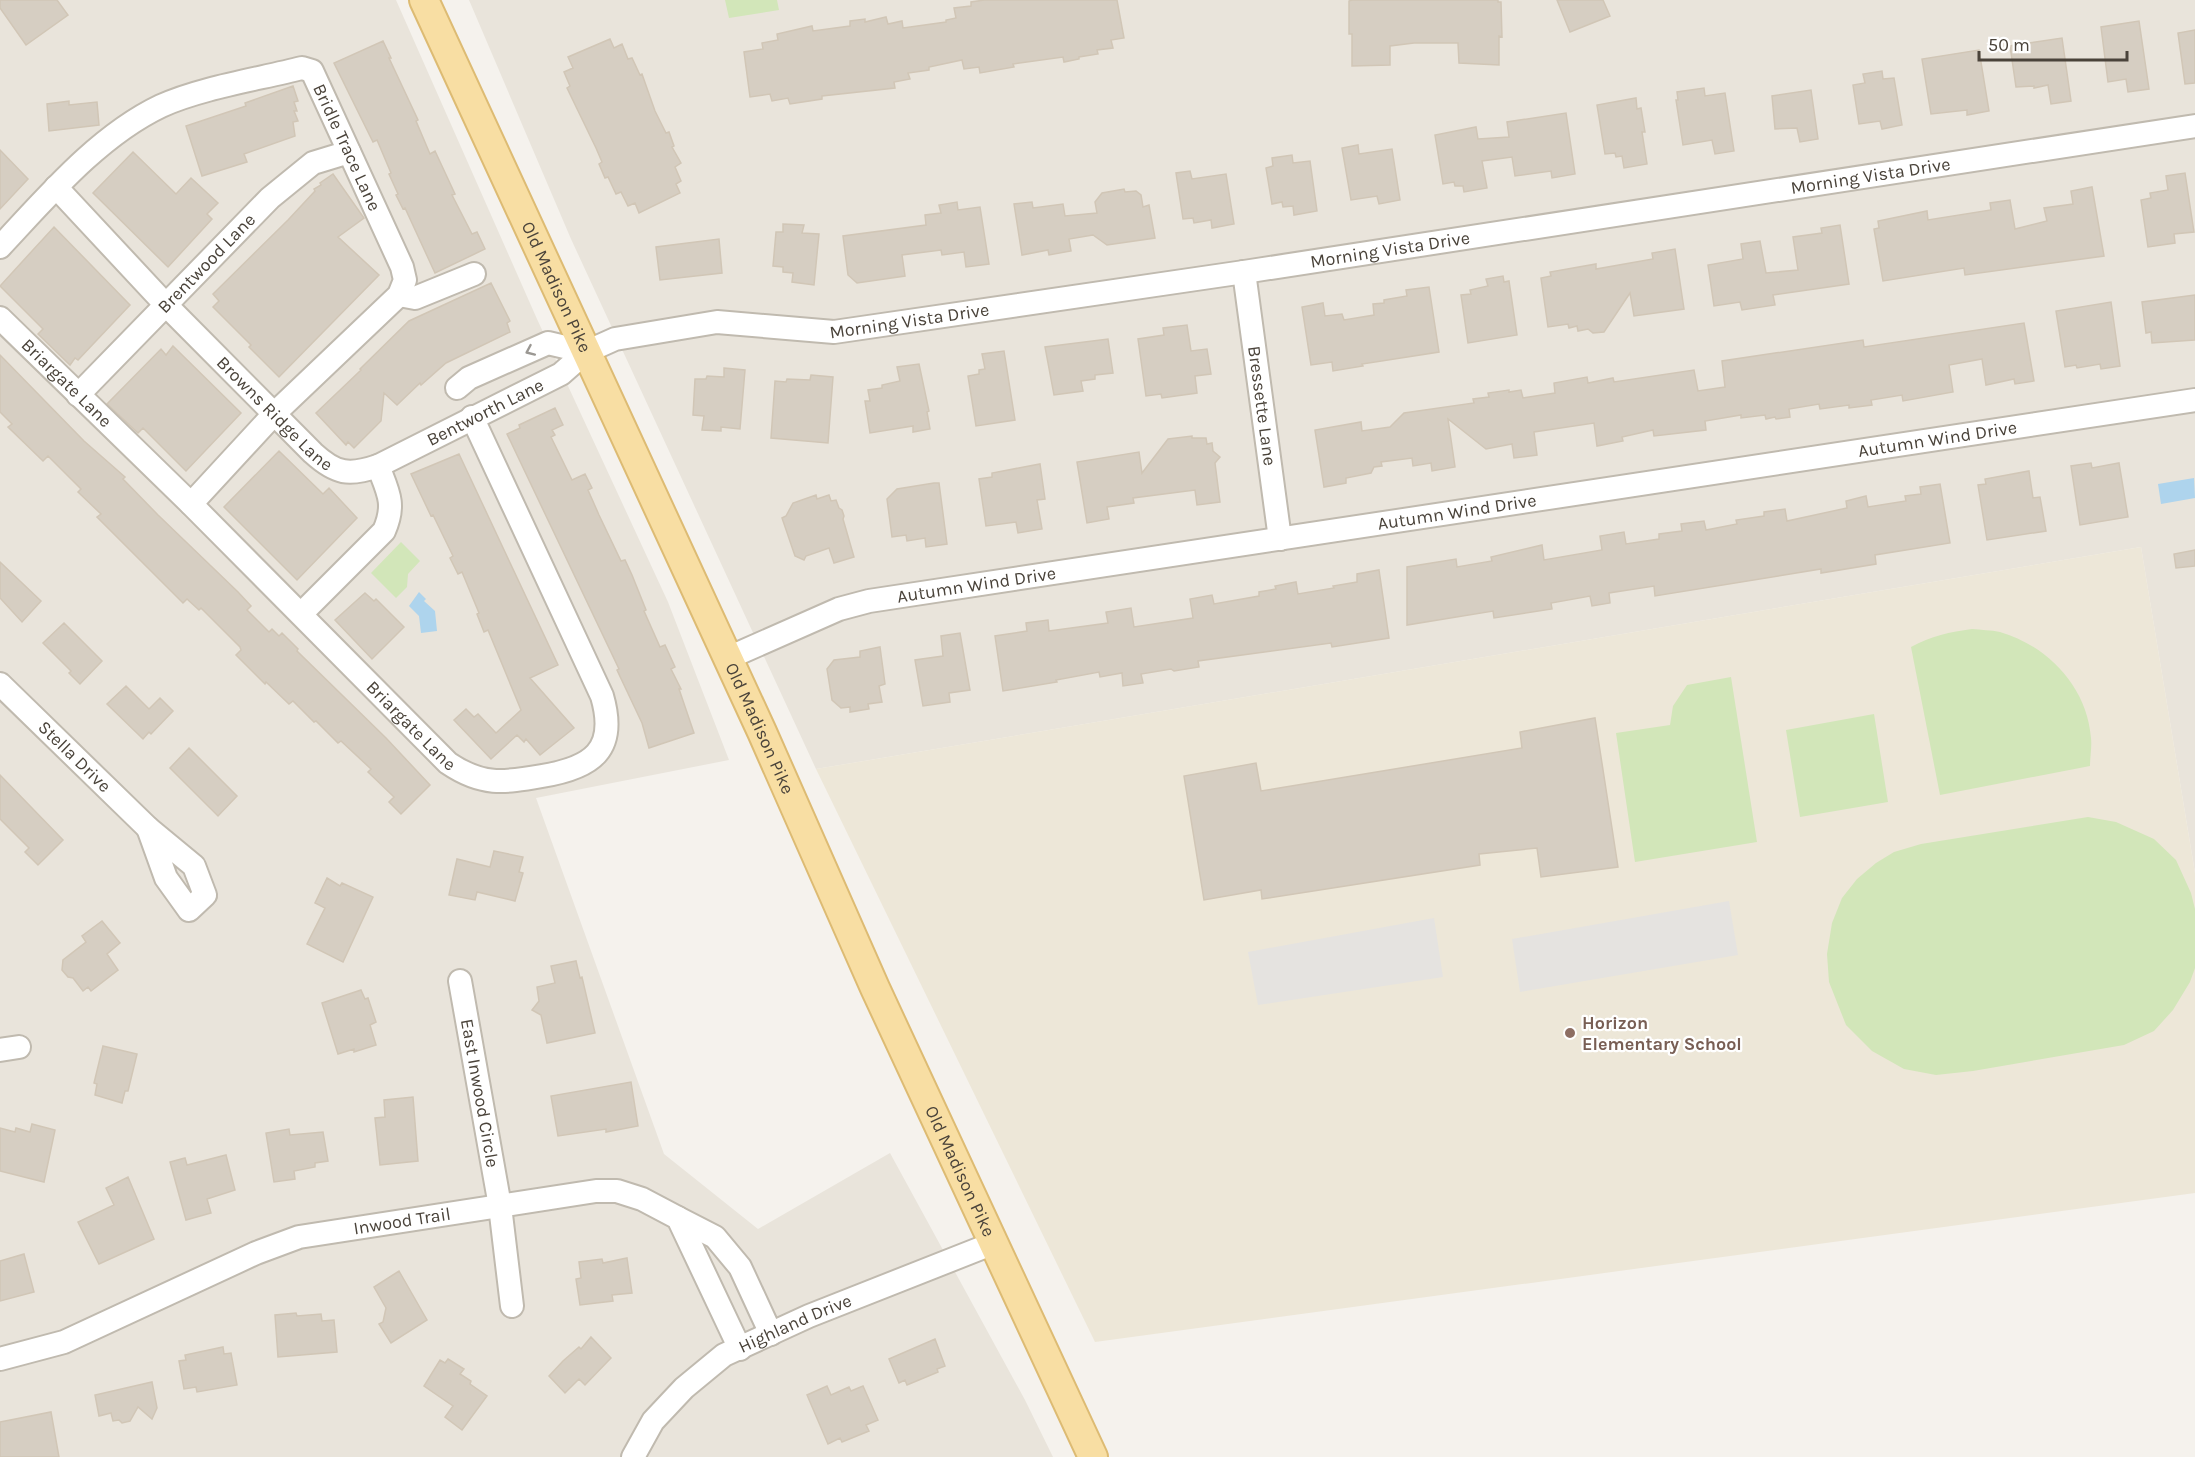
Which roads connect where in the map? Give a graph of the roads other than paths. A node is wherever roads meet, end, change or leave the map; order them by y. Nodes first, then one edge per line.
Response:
1 (424, 0) edge
2 (2195, 126) edge
3 (349, 152) junction
4 (56, 187) junction
5 (0, 247) edge
6 (1244, 272) junction
7 (474, 274) dead end
8 (399, 296) junction
9 (166, 305) junction
10 (0, 318) edge
11 (586, 352) junction
12 (457, 388) dead end
13 (78, 395) junction
14 (2195, 400) edge
15 (275, 413) junction
16 (472, 417) junction
17 (378, 466) junction
18 (191, 504) junction
19 (1280, 538) junction
20 (301, 614) junction
21 (728, 658) junction
22 (0, 684) edge
23 (148, 828) dead end
24 (460, 981) dead end
25 (500, 1206) junction
26 (678, 1218) junction
27 (994, 1243) junction
28 (512, 1306) dead end
29 (771, 1334) junction
30 (740, 1349) junction
31 (0, 1359) edge
32 (633, 1457) edge
33 (1094, 1457) edge

1 - 11 main road, Old Madison Pike
2 - 6 street, Morning Vista Drive
3 - 4 street, Bridle Trace Lane
3 - 8 street, Bridle Trace Lane
3 - 9 street, Brentwood Lane
4 - 5 street, Bridle Trace Lane
4 - 9 street, Browns Ridge Lane
6 - 11 street, Morning Vista Drive
6 - 19 street, Bressette Lane
7 - 8 street
8 - 15 street
9 - 13 street, Brentwood Lane
9 - 15 street, Browns Ridge Lane
10 - 13 street, Briargate Lane
11 -> 12 street
11 - 16 street, Bentworth Lane
11 - 21 main road, Old Madison Pike
13 - 18 street, Briargate Lane
14 - 19 street, Autumn Wind Drive
15 - 17 street, Browns Ridge Lane
15 - 18 street
16 - 17 street, Bentworth Lane
16 - 20 street, Briargate Lane
17 - 20 street
18 - 20 street, Briargate Lane
19 - 21 street, Autumn Wind Drive
21 - 27 main road, Old Madison Pike
22 - 23 street, Stella Drive
24 - 25 street, East Inwood Circle
25 - 26 street, Inwood Trail
25 - 28 street, East Inwood Circle
25 - 31 street, Inwood Trail
26 - 29 street, Inwood Trail
26 - 30 street
27 - 29 street, Highland Drive
27 - 33 main road, Old Madison Pike
29 - 30 street, Highland Drive
30 - 32 street, Highland Drive

